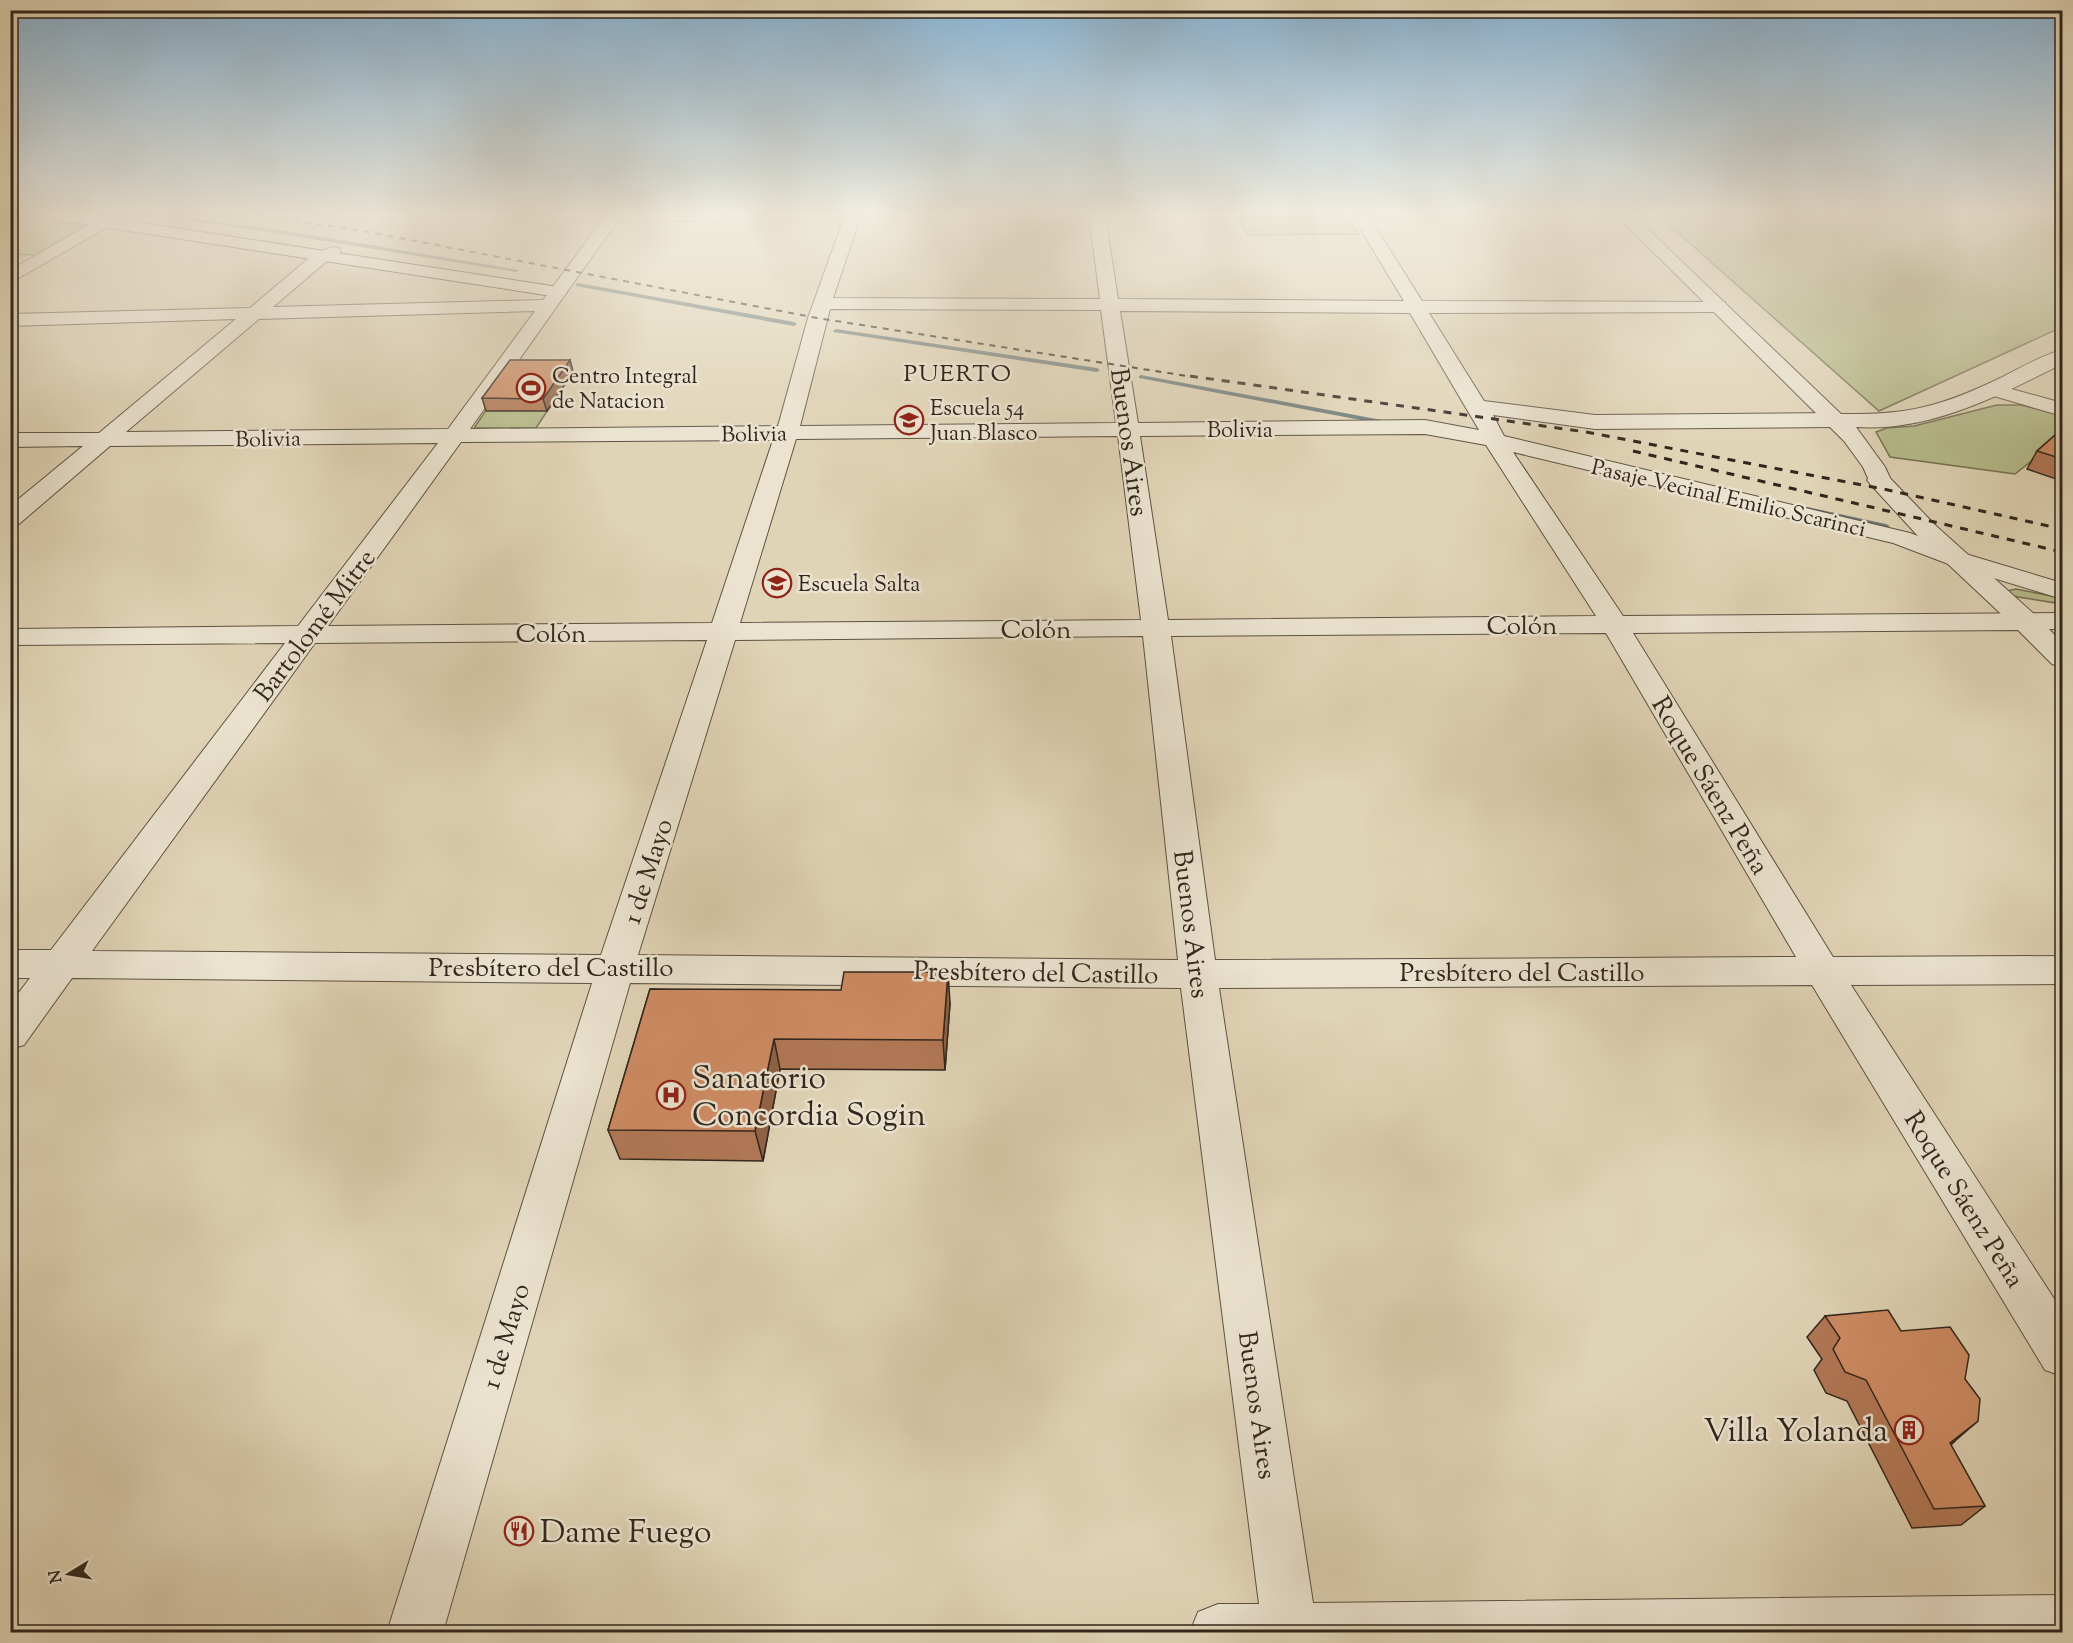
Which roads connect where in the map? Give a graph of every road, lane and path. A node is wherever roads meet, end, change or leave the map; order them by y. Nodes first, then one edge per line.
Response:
1 (279, 292) edge
2 (543, 292) edge
3 (828, 292) edge
4 (1110, 292) edge
5 (1407, 292) edge
6 (1703, 292) edge
7 (556, 294) junction
8 (824, 303) junction
9 (1112, 304) junction
10 (1718, 306) junction
11 (1416, 307) junction
12 (253, 312) junction
13 (10, 320) edge
14 (2062, 356) edge
15 (1994, 390) junction
16 (1477, 406) junction
17 (2062, 410) edge
18 (1837, 420) junction
19 (1129, 429) junction
20 (787, 432) junction
21 (455, 435) junction
22 (105, 439) junction
23 (10, 440) edge
24 (1496, 443) junction
25 (10, 519) edge
26 (1960, 560) junction
27 (2062, 591) edge
28 (2025, 621) junction
29 (2062, 621) edge
30 (1615, 625) junction
31 (1156, 628) junction
32 (724, 632) junction
33 (307, 635) junction
34 (10, 637) edge
35 (2062, 658) edge
36 (63, 963) junction
37 (10, 964) edge
38 (616, 967) junction
39 (1822, 970) junction
40 (2062, 970) edge
41 (1197, 974) junction
42 (10, 1034) edge
43 (2062, 1353) edge
44 (2062, 1623) edge
45 (415, 1632) edge
46 (1218, 1632) edge
47 (1289, 1632) edge

1 - 12 street
2 - 7 street
3 - 8 street, 1 de Mayo
4 - 9 street, Buenos Aires
5 - 11 street, Roque Sáenz Peña
6 - 10 street
7 - 12 street
7 - 21 street, Bartolomé Mitre
8 - 9 street
8 - 20 street, 1 de Mayo
9 - 11 street
9 - 19 street, Buenos Aires
10 - 11 street
10 - 18 street
11 - 16 street, Roque Sáenz Peña
12 - 13 street
12 - 22 street
14 - 15 street
15 - 17 street
15 - 18 street
16 - 18 street
16 - 24 street, Roque Sáenz Peña
18 - 26 street
19 - 20 street, Bolivia
19 - 24 street, Bolivia
19 - 31 street, Buenos Aires
20 - 21 street, Bolivia
20 - 32 street, 1 de Mayo
21 - 22 street, Bolivia
21 - 33 street, Bartolomé Mitre
22 - 23 street, Bolivia
22 - 25 street
24 - 26 street, Pasaje Vecinal Emilio Scarinci
24 - 30 street, Roque Sáenz Peña
26 - 27 street, Pasaje Vecinal Emilio Scarinci
26 - 28 street
28 - 29 street, Colón
28 - 30 street, Colón
28 - 35 street
30 - 31 street, Colón
30 - 39 street, Roque Sáenz Peña
31 - 32 street, Colón
31 - 41 street, Buenos Aires
32 - 33 street, Colón
32 - 38 street, 1 de Mayo
33 - 34 street, Colón
33 - 36 street, Bartolomé Mitre
36 - 37 street, Presbítero del Castillo
36 - 38 street, Presbítero del Castillo
36 - 42 street, Bartolomé Mitre
38 - 41 street, Presbítero del Castillo
38 - 45 street, 1 de Mayo
39 - 40 street, Presbítero del Castillo
39 - 41 street, Presbítero del Castillo
39 - 43 street, Roque Sáenz Peña
41 - 47 street, Buenos Aires
44 - 47 street
46 - 47 street

